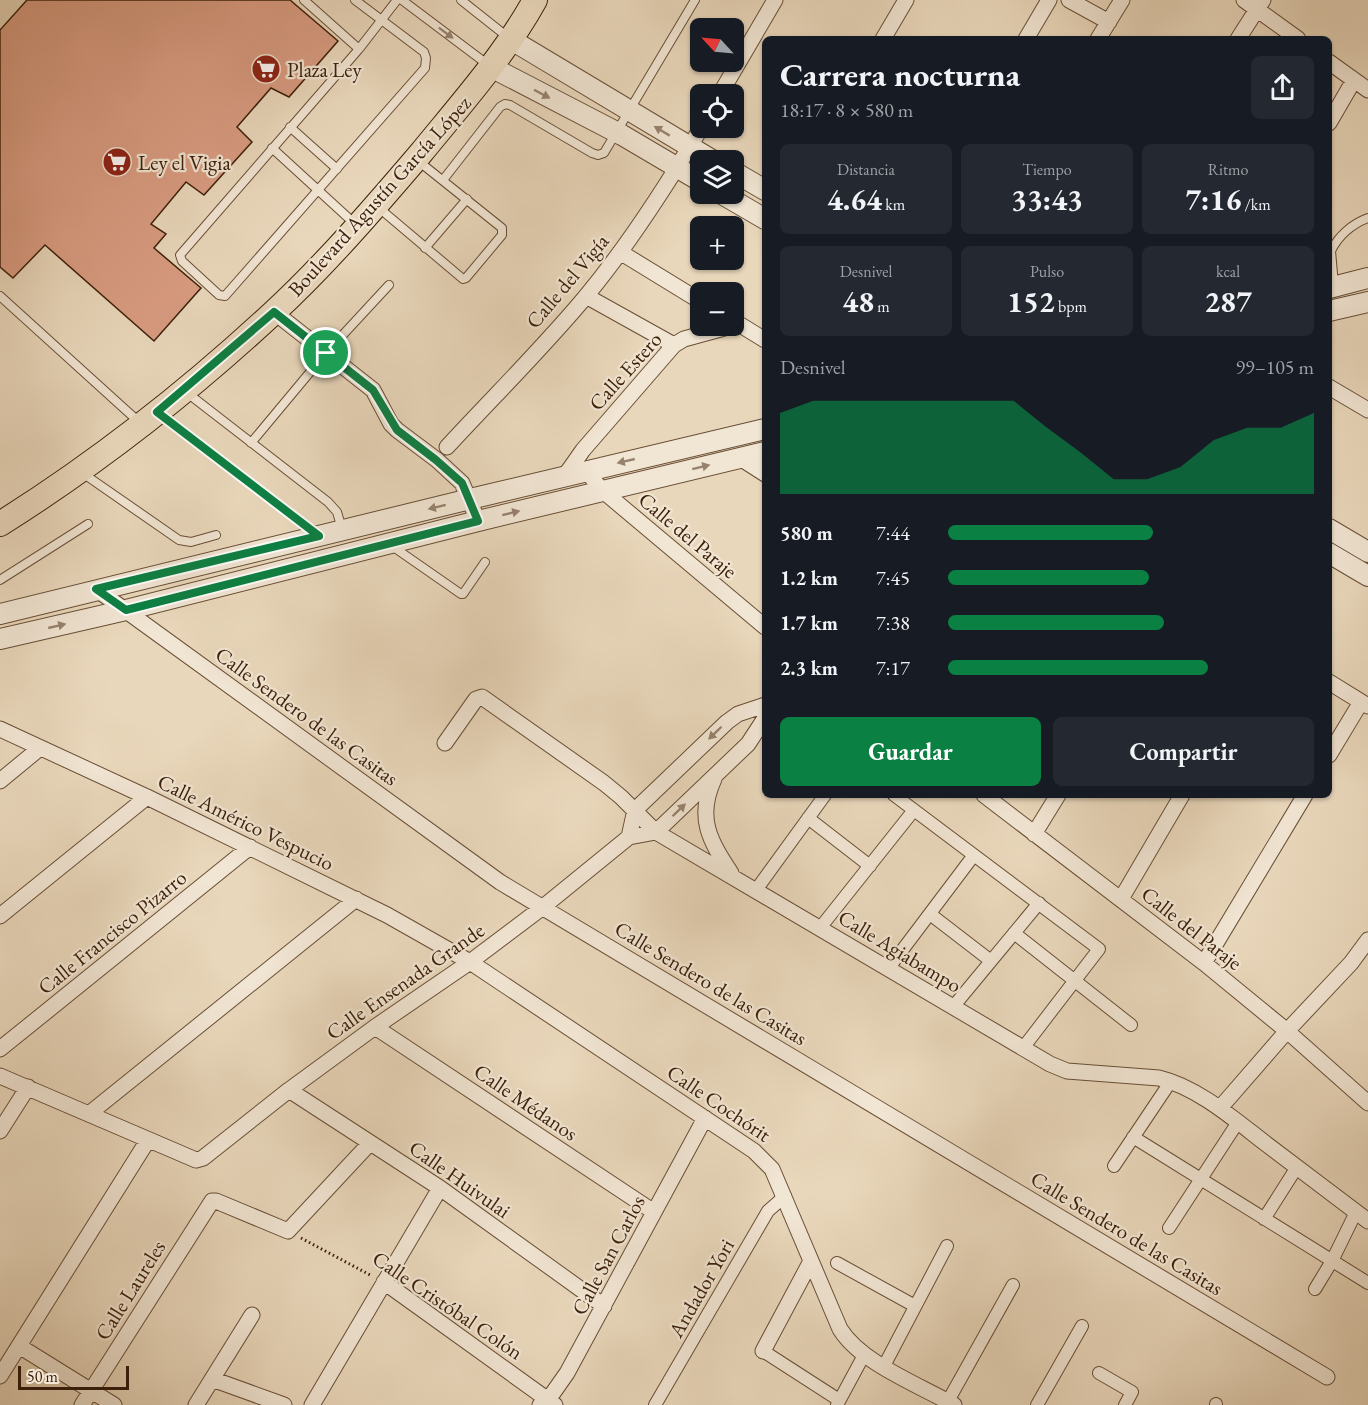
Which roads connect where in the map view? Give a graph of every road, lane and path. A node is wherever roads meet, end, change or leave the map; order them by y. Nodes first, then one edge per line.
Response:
1 (304, 0) edge
2 (355, 0) edge
3 (397, 0) edge
4 (402, 0) edge
5 (461, 0) edge
6 (535, 0) edge
7 (695, 0) edge
8 (775, 0) edge
9 (906, 0) edge
10 (1049, 0) edge
11 (1069, 0) edge
12 (1122, 0) edge
13 (1254, 3) edge
14 (382, 20) junction
15 (1109, 22) junction
16 (885, 36) edge
17 (1028, 36) edge
18 (1100, 36) edge
19 (1239, 36) edge
20 (1294, 36) edge
21 (510, 39) junction
22 (359, 49) junction
23 (1332, 64) edge
24 (491, 67) junction
25 (1354, 80) junction
26 (726, 84) edge
27 (1368, 90) edge
28 (629, 111) junction
29 (1332, 118) edge
30 (290, 128) junction
31 (616, 132) junction
32 (695, 138) edge
33 (272, 148) junction
34 (689, 148) junction
35 (693, 150) edge
36 (416, 158) junction
37 (677, 167) junction
38 (337, 169) junction
39 (690, 175) edge
40 (744, 178) edge
41 (443, 180) junction
42 (762, 188) edge
43 (318, 190) junction
44 (466, 199) junction
45 (739, 204) edge
46 (375, 205) junction
47 (762, 217) edge
48 (1368, 218) edge
49 (357, 225) junction
50 (425, 248) junction
51 (1332, 248) edge
52 (620, 252) junction
53 (1368, 278) edge
54 (389, 285) dead end
55 (1332, 287) edge
56 (690, 295) edge
57 (0, 296) edge
58 (586, 296) junction
59 (1368, 302) edge
60 (1332, 310) edge
61 (274, 312) junction
62 (744, 328) edge
63 (694, 336) edge
64 (762, 338) edge
65 (674, 345) junction
66 (326, 353) junction
67 (1332, 389) edge
68 (183, 390) junction
69 (1368, 410) edge
70 (150, 418) junction
71 (762, 430) edge
72 (251, 443) junction
73 (447, 447) dead end
74 (762, 453) edge
75 (740, 458) junction
76 (80, 471) junction
77 (586, 471) junction
78 (762, 472) edge
79 (564, 477) junction
80 (603, 491) junction
81 (470, 499) junction
82 (478, 521) junction
83 (88, 524) dead end
84 (0, 525) edge
85 (342, 530) junction
86 (216, 535) dead end
87 (1332, 535) edge
88 (319, 536) junction
89 (388, 544) junction
90 (1368, 552) edge
91 (1332, 555) edge
92 (485, 562) dead end
93 (1368, 576) edge
94 (0, 580) edge
95 (96, 589) junction
96 (126, 610) junction
97 (0, 614) edge
98 (762, 624) edge
99 (0, 639) edge
100 (1332, 684) edge
101 (1365, 704) edge
102 (762, 706) edge
103 (762, 723) edge
104 (0, 729) edge
105 (445, 743) dead end
106 (40, 748) junction
107 (1332, 751) edge
108 (716, 774) junction
109 (0, 781) edge
110 (147, 797) junction
111 (823, 798) edge
112 (898, 798) edge
113 (988, 798) edge
114 (1056, 798) edge
115 (1180, 798) edge
116 (1303, 798) edge
117 (635, 810) junction
118 (914, 810) junction
119 (808, 818) junction
120 (656, 832) junction
121 (1035, 834) junction
122 (629, 837) junction
123 (250, 847) junction
124 (974, 855) junction
125 (870, 866) junction
126 (732, 876) junction
127 (756, 890) junction
128 (356, 899) junction
129 (1121, 899) junction
130 (1039, 903) junction
131 (543, 907) junction
132 (930, 914) junction
133 (0, 916) edge
134 (820, 928) junction
135 (1014, 933) junction
136 (1368, 940) edge
137 (991, 961) junction
138 (470, 962) junction
139 (1204, 963) junction
140 (888, 969) junction
141 (1075, 981) junction
142 (953, 1007) junction
143 (1131, 1025) dead end
144 (375, 1027) junction
145 (1287, 1031) junction
146 (1023, 1048) junction
147 (0, 1049) edge
148 (0, 1076) edge
149 (1171, 1081) junction
150 (28, 1087) junction
151 (290, 1090) junction
152 (1368, 1103) edge
153 (1220, 1108) junction
154 (90, 1113) junction
155 (705, 1118) junction
156 (1238, 1122) junction
157 (0, 1131) edge
158 (1133, 1137) junction
159 (148, 1140) junction
160 (370, 1143) junction
161 (1114, 1166) dead end
162 (1297, 1167) junction
163 (1201, 1179) junction
164 (440, 1188) junction
165 (785, 1196) junction
166 (654, 1212) junction
167 (1362, 1216) edge
168 (1264, 1219) junction
169 (1169, 1228) dead end
170 (288, 1231) junction
171 (947, 1245) dead end
172 (1332, 1261) junction
173 (811, 1262) junction
174 (837, 1263) dead end
175 (384, 1282) junction
176 (1368, 1283) edge
177 (1013, 1285) dead end
178 (1316, 1289) dead end
179 (604, 1306) junction
180 (915, 1306) junction
181 (252, 1315) dead end
182 (1082, 1326) dead end
183 (19, 1346) junction
184 (763, 1351) joint
185 (864, 1356) junction
186 (884, 1366) junction
187 (1099, 1373) dead end
188 (0, 1376) edge
189 (1327, 1377) dead end
190 (212, 1379) junction
191 (91, 1390) junction
192 (838, 1402) edge
193 (944, 1402) edge
194 (548, 1403) edge
195 (82, 1405) edge
196 (114, 1405) edge
197 (196, 1405) edge
198 (284, 1405) edge
199 (312, 1405) edge
200 (656, 1405) edge
201 (1037, 1405) edge
202 (1125, 1405) edge

1 - 22 lane
2 - 14 lane
3 - 14 lane
4 -> 24 lane
5 - 21 lane
6 - 21 main road, Boulevard Agustín García López
7 - 28 lane
8 - 26 street
9 - 16 street
10 - 17 street
11 - 15 street
12 - 15 street
13 - 19 street
13 - 20 street
14 - 22 lane
14 - 38 lane
15 - 18 street
21 - 24 main road, Boulevard Agustín García López
21 - 28 street
22 - 30 lane
23 - 25 street
24 -> 31 street
24 - 36 main road, Boulevard Agustín García López
25 - 27 street
25 - 29 street
28 - 31 lane
34 -> 28 street
30 - 33 lane
30 - 38 lane
31 - 37 street
31 - 41 lane
32 - 34 street, Calle del Vigía
33 - 43 lane
33 - 43 lane
34 - 35 street
34 - 37 street, Calle del Vigía
36 - 41 lane
36 - 46 main road, Boulevard Agustín García López
37 - 39 street
37 - 52 street, Calle del Vigía
38 - 43 lane
40 - 42 street
41 - 44 lane
43 - 49 lane
44 - 50 lane
44 - 50 lane
45 - 47 street
46 - 49 main road, Boulevard Agustín García López
46 - 50 lane
48 - 51 lane
49 - 61 main road, Boulevard Agustín García López
52 - 56 street
52 - 58 street, Calle del Vigía
53 - 55 street
54 - 66 lane
57 - 70 lane
58 - 65 street
58 - 73 street, Calle del Vigía
59 - 60 street
61 - 66 street
61 - 68 main road, Boulevard Agustín García López
62 - 64 street
63 - 65 street, Calle Estero
65 - 79 street, Calle Estero
66 - 72 lane
66 - 81 street
67 - 69 street
68 - 70 main road, Boulevard Agustín García López
68 - 72 lane
70 - 76 main road, Boulevard Agustín García López
70 - 88 lane
71 -> 77 street
72 - 85 lane
74 - 75 street
75 - 78 street
80 -> 75 street
76 - 84 main road, Boulevard Agustín García López
76 - 86 lane
77 - 79 street
77 - 80 street, Calle del Paraje
79 - 81 street
82 -> 80 street
80 - 98 street, Calle del Paraje
81 - 82 street
81 -> 85 street
82 - 89 street
83 - 94 lane
85 - 88 street
87 - 90 street
88 - 95 street
89 - 92 lane
89 - 96 street
91 - 93 street
95 - 96 street, Calle Sendero de las Casitas
95 - 97 street
99 -> 96 street
96 - 131 street, Calle Sendero de las Casitas
100 - 101 street
101 - 107 street
102 -> 117 street
103 - 108 street
104 - 106 street, Calle Américo Vespucio
105 - 117 street, Calle Agiabampo
106 - 109 street
106 - 110 street, Calle Américo Vespucio
120 -> 108 street
108 - 126 street
110 - 123 street, Calle Américo Vespucio
110 - 133 street
111 - 119 street
112 - 118 street
113 - 121 street, Calle del Paraje
114 - 121 street
115 - 129 street
116 - 139 street
117 - 120 street, Calle Agiabampo
117 - 122 street
118 - 124 street
118 - 125 street
119 - 125 street
119 - 127 street
120 - 122 street, Calle Ensenada Grande
120 - 126 street, Calle Agiabampo
121 - 129 street, Calle del Paraje
122 - 131 street, Calle Ensenada Grande
123 - 128 street, Calle Américo Vespucio
123 - 147 street, Calle Francisco Pizarro
124 - 130 street
124 - 132 street
125 - 134 street
126 - 127 street, Calle Agiabampo
127 - 134 street, Calle Agiabampo
128 - 138 street, Calle Américo Vespucio
128 - 154 street
129 - 139 street, Calle del Paraje
130 - 135 street
130 - 141 street
131 - 138 street, Calle Ensenada Grande
131 - 189 street, Calle Sendero de las Casitas
132 - 137 street
132 - 140 street
134 - 140 street, Calle Agiabampo
135 - 137 street
135 - 141 street
136 - 145 street
137 - 142 street
138 - 144 street, Calle Ensenada Grande
138 - 155 street, Calle Cochórit
139 - 145 street, Calle del Paraje
140 - 142 street, Calle Agiabampo
141 - 143 street
141 - 146 street
142 - 146 street, Calle Agiabampo
144 - 151 street, Calle Ensenada Grande
144 - 166 street, Calle Médanos
145 - 152 street, Calle del Paraje
145 - 153 street
146 - 149 street, Calle Agiabampo
148 - 150 street
149 - 153 street, Calle Agiabampo
149 - 158 street
150 - 154 street
150 - 157 street
151 - 159 street, Calle Ensenada Grande
151 - 160 street, Calle Huivulai
153 - 156 street, Calle Agiabampo
154 - 159 street
155 - 165 street, Calle Cochórit
155 - 166 street, Calle San Carlos
156 - 162 street, Calle Agiabampo
156 - 163 street
158 - 161 street
158 - 163 street
159 - 183 street
160 - 164 street, Calle Huivulai
160 - 170 street
162 - 167 street, Calle Agiabampo
162 - 168 street
163 - 168 street
163 - 169 street
164 - 175 street
164 - 179 street, Calle Huivulai
165 - 173 street, Calle Cochórit
165 - 200 street, Andador Yori
166 - 179 street, Calle San Carlos
167 - 172 street
168 - 172 street
170 - 175 path, Calle Cristóbal Colón
170 - 191 street, Calle Laureles
171 - 180 street
172 - 176 street
172 - 178 street
173 - 184 street
173 - 185 street, Calle Cochórit
174 - 180 street
175 - 194 street, Calle Cristóbal Colón
175 - 199 street
177 - 193 street
179 - 194 street, Calle San Carlos
180 - 186 street
181 - 190 street
182 - 201 street
183 - 188 street
183 - 191 street
184 - 192 street
185 - 186 street, Calle Cochórit
185 - 192 street
186 - 193 street, Calle Cochórit
187 - 202 street
190 - 197 street
190 - 198 street
191 - 195 street, Calle Laureles
191 - 196 street

